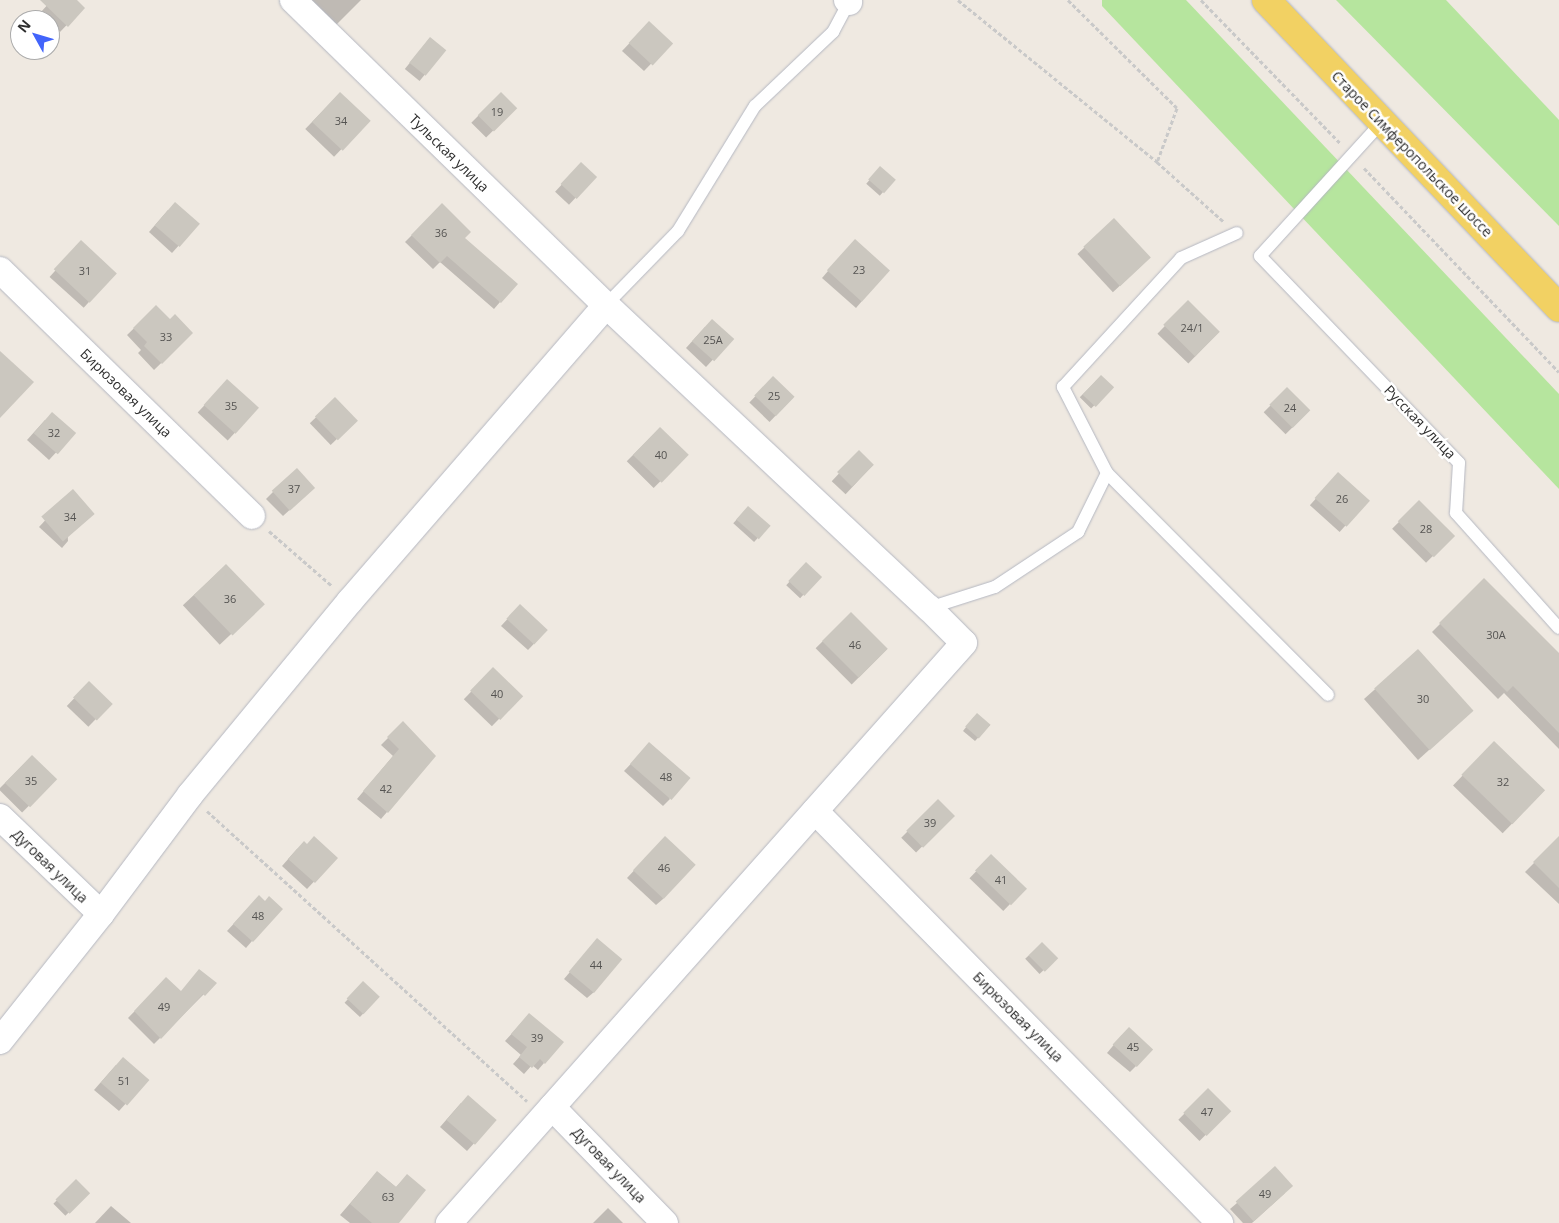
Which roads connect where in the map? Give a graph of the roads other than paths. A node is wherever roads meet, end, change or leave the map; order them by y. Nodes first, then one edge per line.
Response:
1 (293, 0) edge
2 (1266, 0) edge
3 (848, 1) edge
4 (1382, 122) junction
5 (1236, 233) road end
6 (0, 270) edge
7 (606, 305) junction
8 (1559, 308) edge
9 (1107, 473) junction
10 (252, 516) road end
11 (930, 608) junction
12 (1559, 628) edge
13 (1328, 694) dead end
14 (815, 811) junction
15 (0, 817) edge
16 (101, 914) junction
17 (0, 1041) edge
18 (548, 1112) junction
19 (449, 1223) edge
20 (665, 1223) edge
21 (1220, 1223) edge

1 - 7 street, Тульская улица
2 - 4 main road, Старое Симферопольское шоссе
3 - 7 lane
4 - 8 main road, Старое Симферопольское шоссе
4 - 12 lane, Русская улица
5 - 9 lane
6 - 10 street, Бирюзовая улица
7 - 11 street, Тульская улица
7 - 16 street
9 - 11 lane
9 - 13 lane
11 - 14 street, Тульская улица
14 - 18 street
14 - 21 street, Бирюзовая улица
15 - 16 street, Дуговая улица
16 - 17 street
18 - 19 street
18 - 20 street, Дуговая улица

